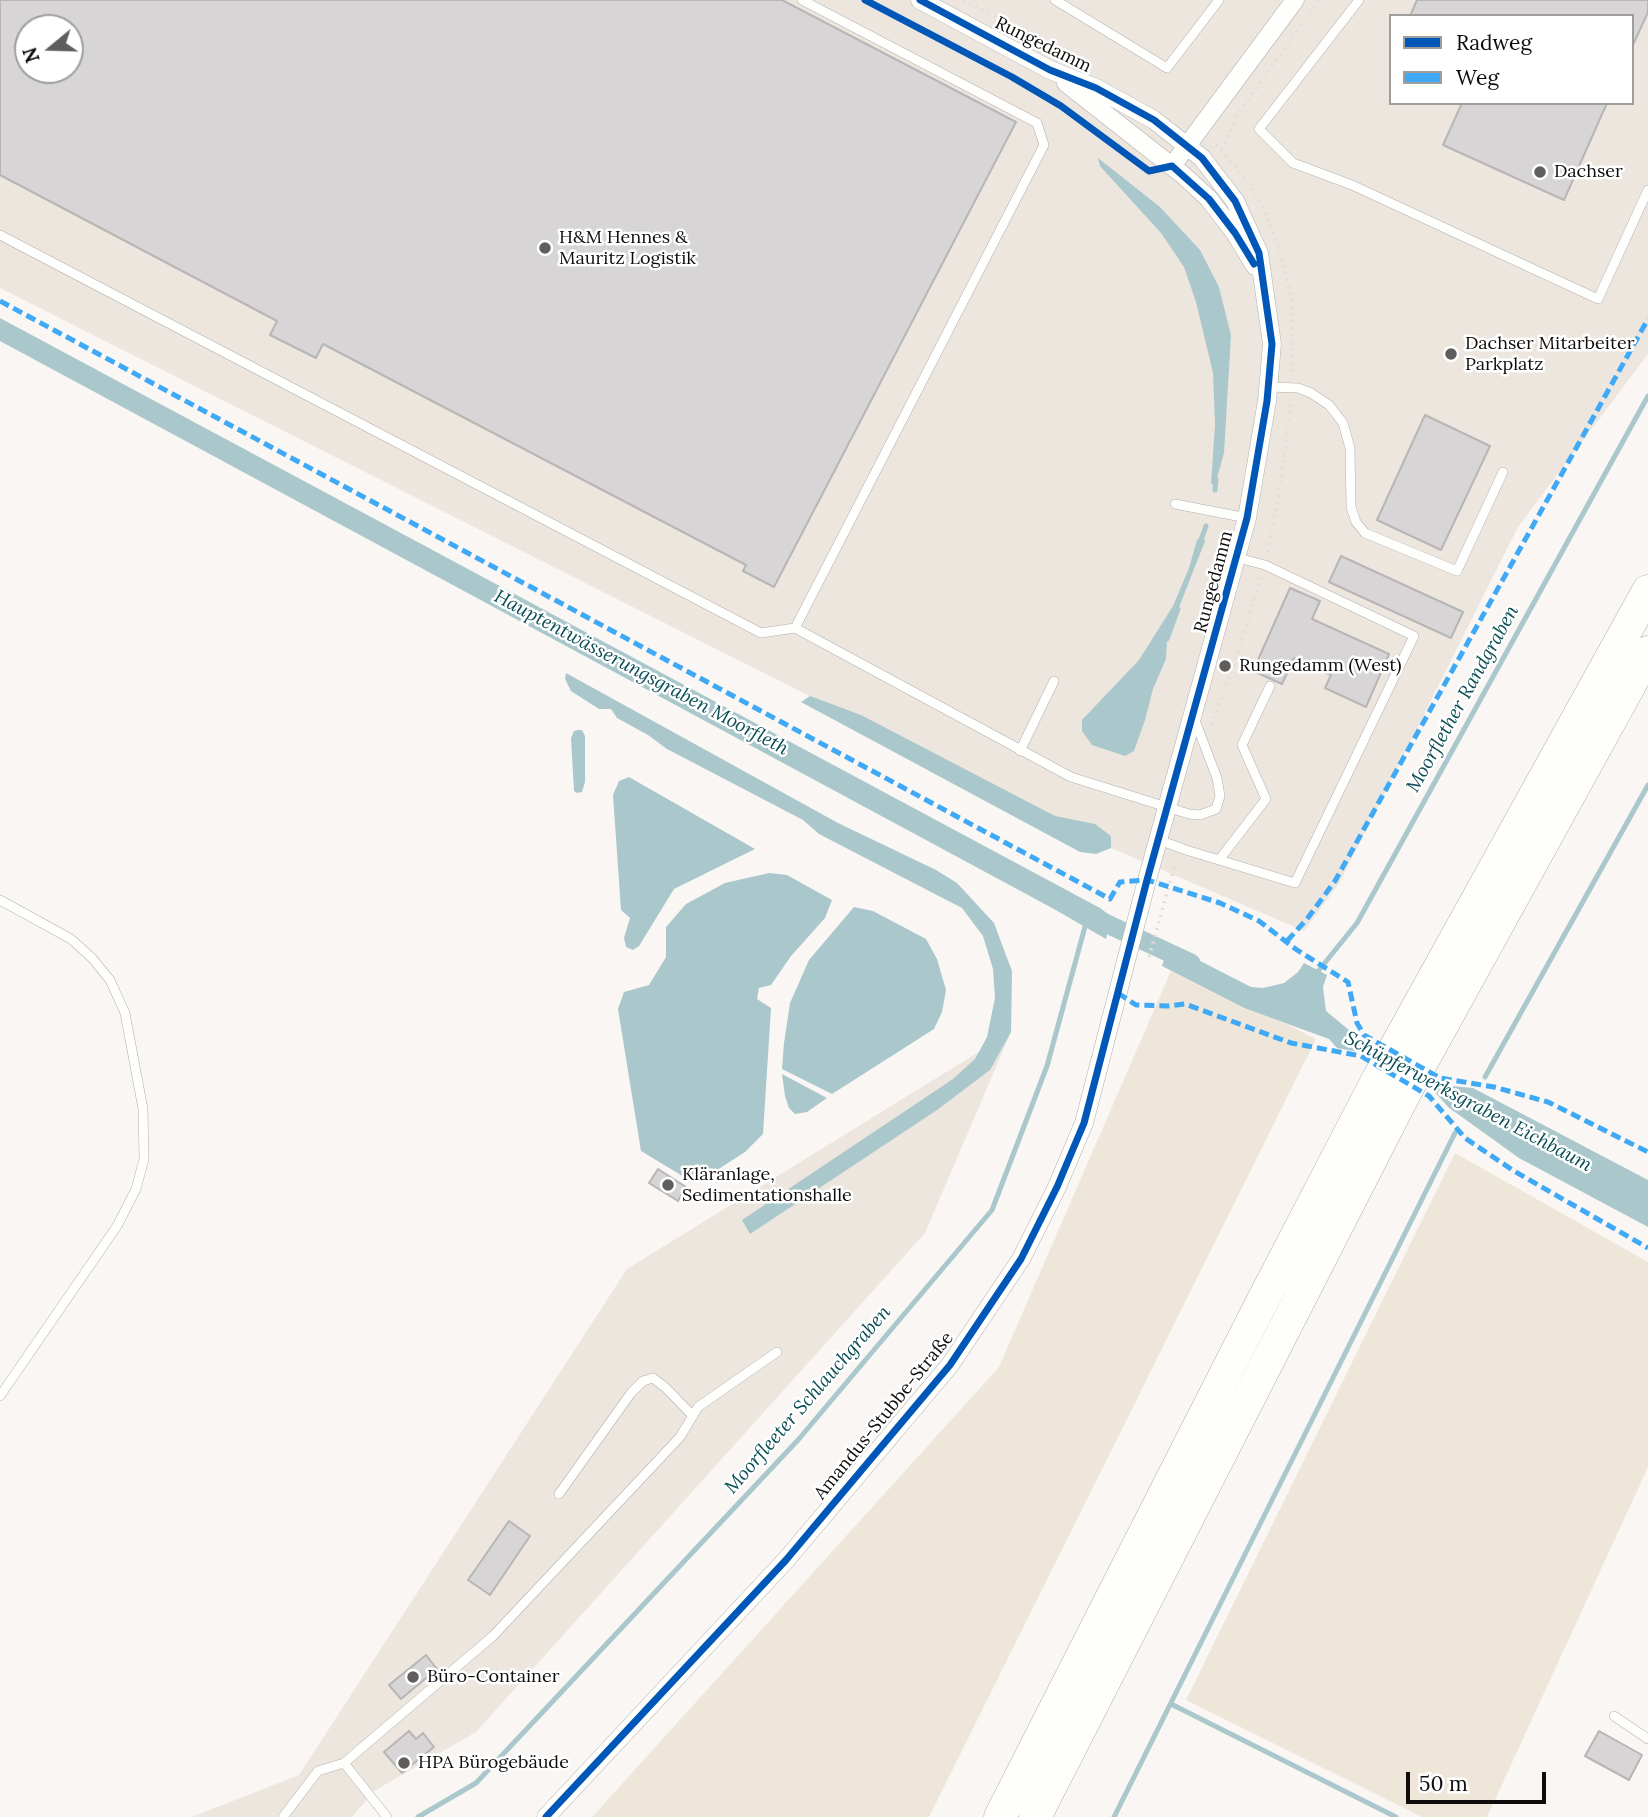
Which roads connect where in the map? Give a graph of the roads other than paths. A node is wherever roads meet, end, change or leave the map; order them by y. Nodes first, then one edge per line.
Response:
1 (802, 0) edge
2 (920, 0) edge
3 (1055, 0) edge
4 (1219, 0) edge
5 (1295, 0) edge
6 (1359, 0) edge
7 (1049, 70) junction
8 (1188, 145) junction
9 (1172, 166) junction
10 (1648, 190) edge
11 (0, 235) edge
12 (1264, 286) junction
13 (1269, 387) junction
14 (1503, 472) dead end
15 (1175, 504) dead end
16 (1247, 518) junction
17 (1238, 558) junction
18 (1648, 591) edge
19 (795, 628) junction
20 (1648, 652) edge
21 (1054, 681) dead end
22 (1270, 686) dead end
23 (1194, 718) junction
24 (1020, 751) junction
25 (1169, 806) junction
26 (1159, 840) junction
27 (1219, 860) junction
28 (1147, 880) joint
29 (0, 900) edge
30 (1409, 1053) junction
31 (1392, 1084) junction
32 (778, 1352) dead end
33 (0, 1396) edge
34 (693, 1416) junction
35 (559, 1494) dead end
36 (1614, 1716) dead end
37 (1648, 1739) edge
38 (344, 1763) junction
39 (283, 1817) edge
40 (387, 1817) edge
41 (546, 1817) edge
42 (1000, 1817) edge
43 (1035, 1817) edge

1 - 19 lane
2 - 7 street, Rungedamm
3 - 4 lane
5 - 8 street
6 - 10 lane
7 - 8 street, Rungedamm
7 - 9 street, Rungedamm
8 - 9 street
8 - 12 street, Rungedamm
9 - 12 street, Rungedamm
11 - 19 lane
12 - 13 street, Rungedamm
13 - 14 lane
13 - 16 street, Rungedamm
15 - 16 lane
16 - 17 street, Rungedamm
17 - 23 street, Rungedamm
17 - 27 lane
18 - 30 highway
19 - 24 lane
20 - 30 highway
21 - 24 lane
22 - 27 lane
23 - 25 street, Rungedamm
23 - 25 lane
24 - 25 lane
25 - 26 street, Rungedamm
26 - 27 lane
26 - 28 street, Rungedamm
28 - 41 street, Amandus-Stubbe-Straße
29 - 33 lane
30 - 31 highway
31 - 42 highway
31 - 43 highway
32 - 34 lane
34 - 35 lane
34 - 38 lane
36 - 37 lane
38 - 39 lane
38 - 40 lane

